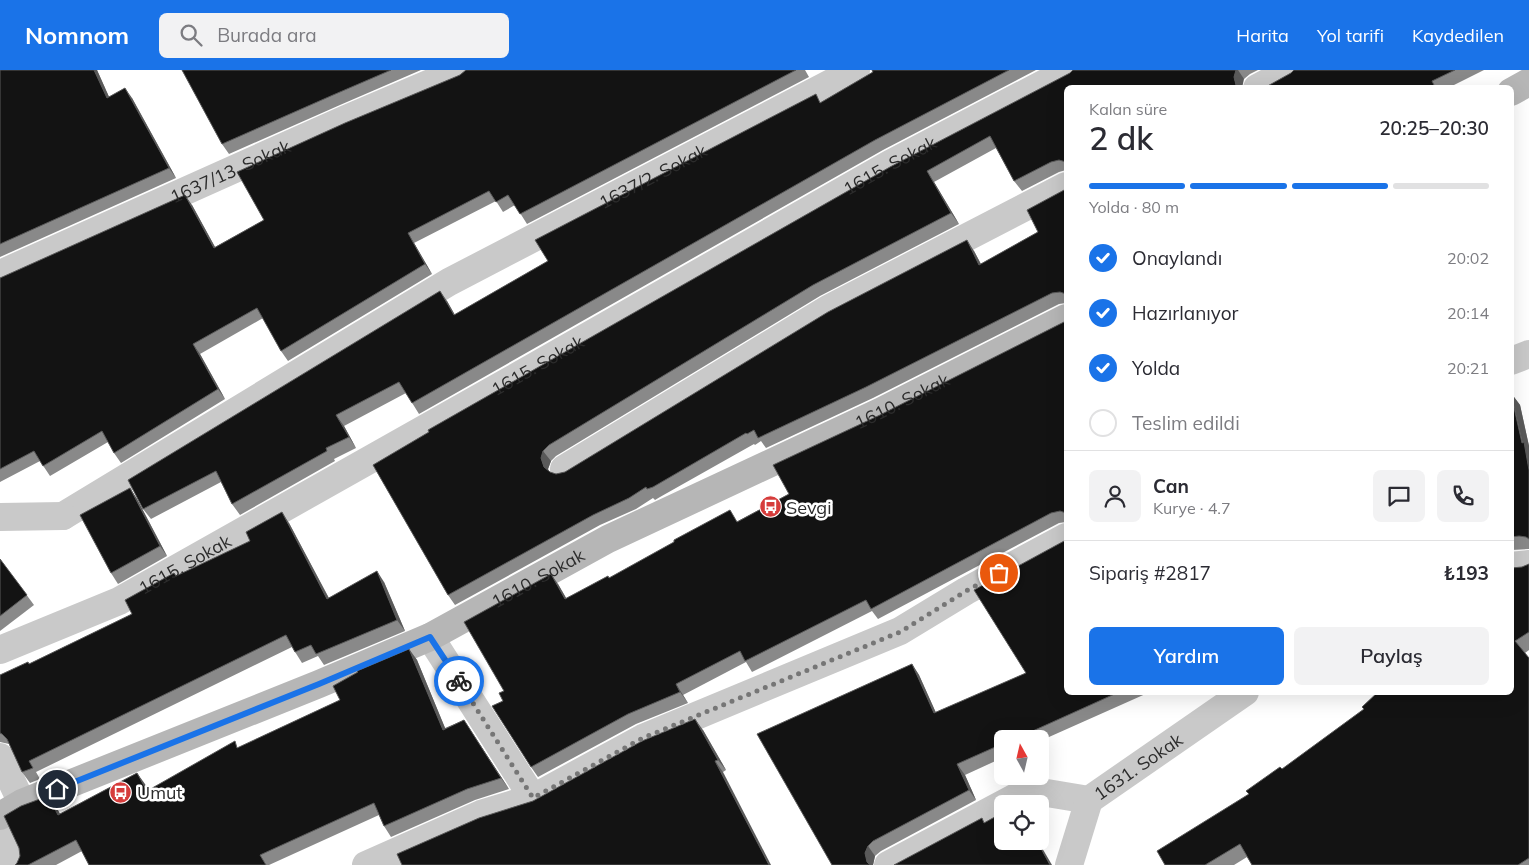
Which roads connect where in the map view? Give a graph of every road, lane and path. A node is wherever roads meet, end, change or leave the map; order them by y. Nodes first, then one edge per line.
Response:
1 (461, 70) edge
2 (856, 70) edge
3 (1070, 70) edge
4 (1291, 70) edge
5 (1529, 82) edge
6 (1263, 85) edge
7 (1514, 90) edge
8 (1064, 187) edge
9 (0, 274) edge
10 (1064, 319) edge
11 (1529, 354) edge
12 (1514, 359) edge
13 (564, 469) dead end
14 (0, 517) edge
15 (1064, 538) edge
16 (1529, 564) edge
17 (1514, 566) edge
18 (430, 637) junction
19 (0, 650) edge
20 (1241, 695) edge
21 (0, 757) edge
22 (533, 798) junction
23 (1089, 800) junction
24 (11, 810) edge
25 (0, 837) edge
26 (12, 865) edge
27 (366, 865) edge
28 (888, 865) edge
29 (1069, 865) edge

1 - 9 street, 1637/13. Sokak
2 - 14 street, 1637/2. Sokak
3 - 19 street, 1615. Sokak
4 - 6 street
5 - 7 main road
8 - 13 street
10 - 18 main road, 1610. Sokak
11 - 12 street
15 - 22 street
16 - 17 street
18 - 22 street
18 - 24 main road, 1610. Sokak
20 - 23 street, 1631. Sokak
21 - 24 street
22 - 27 street
23 - 28 street, 1631. Sokak
23 - 29 street
25 - 26 street

